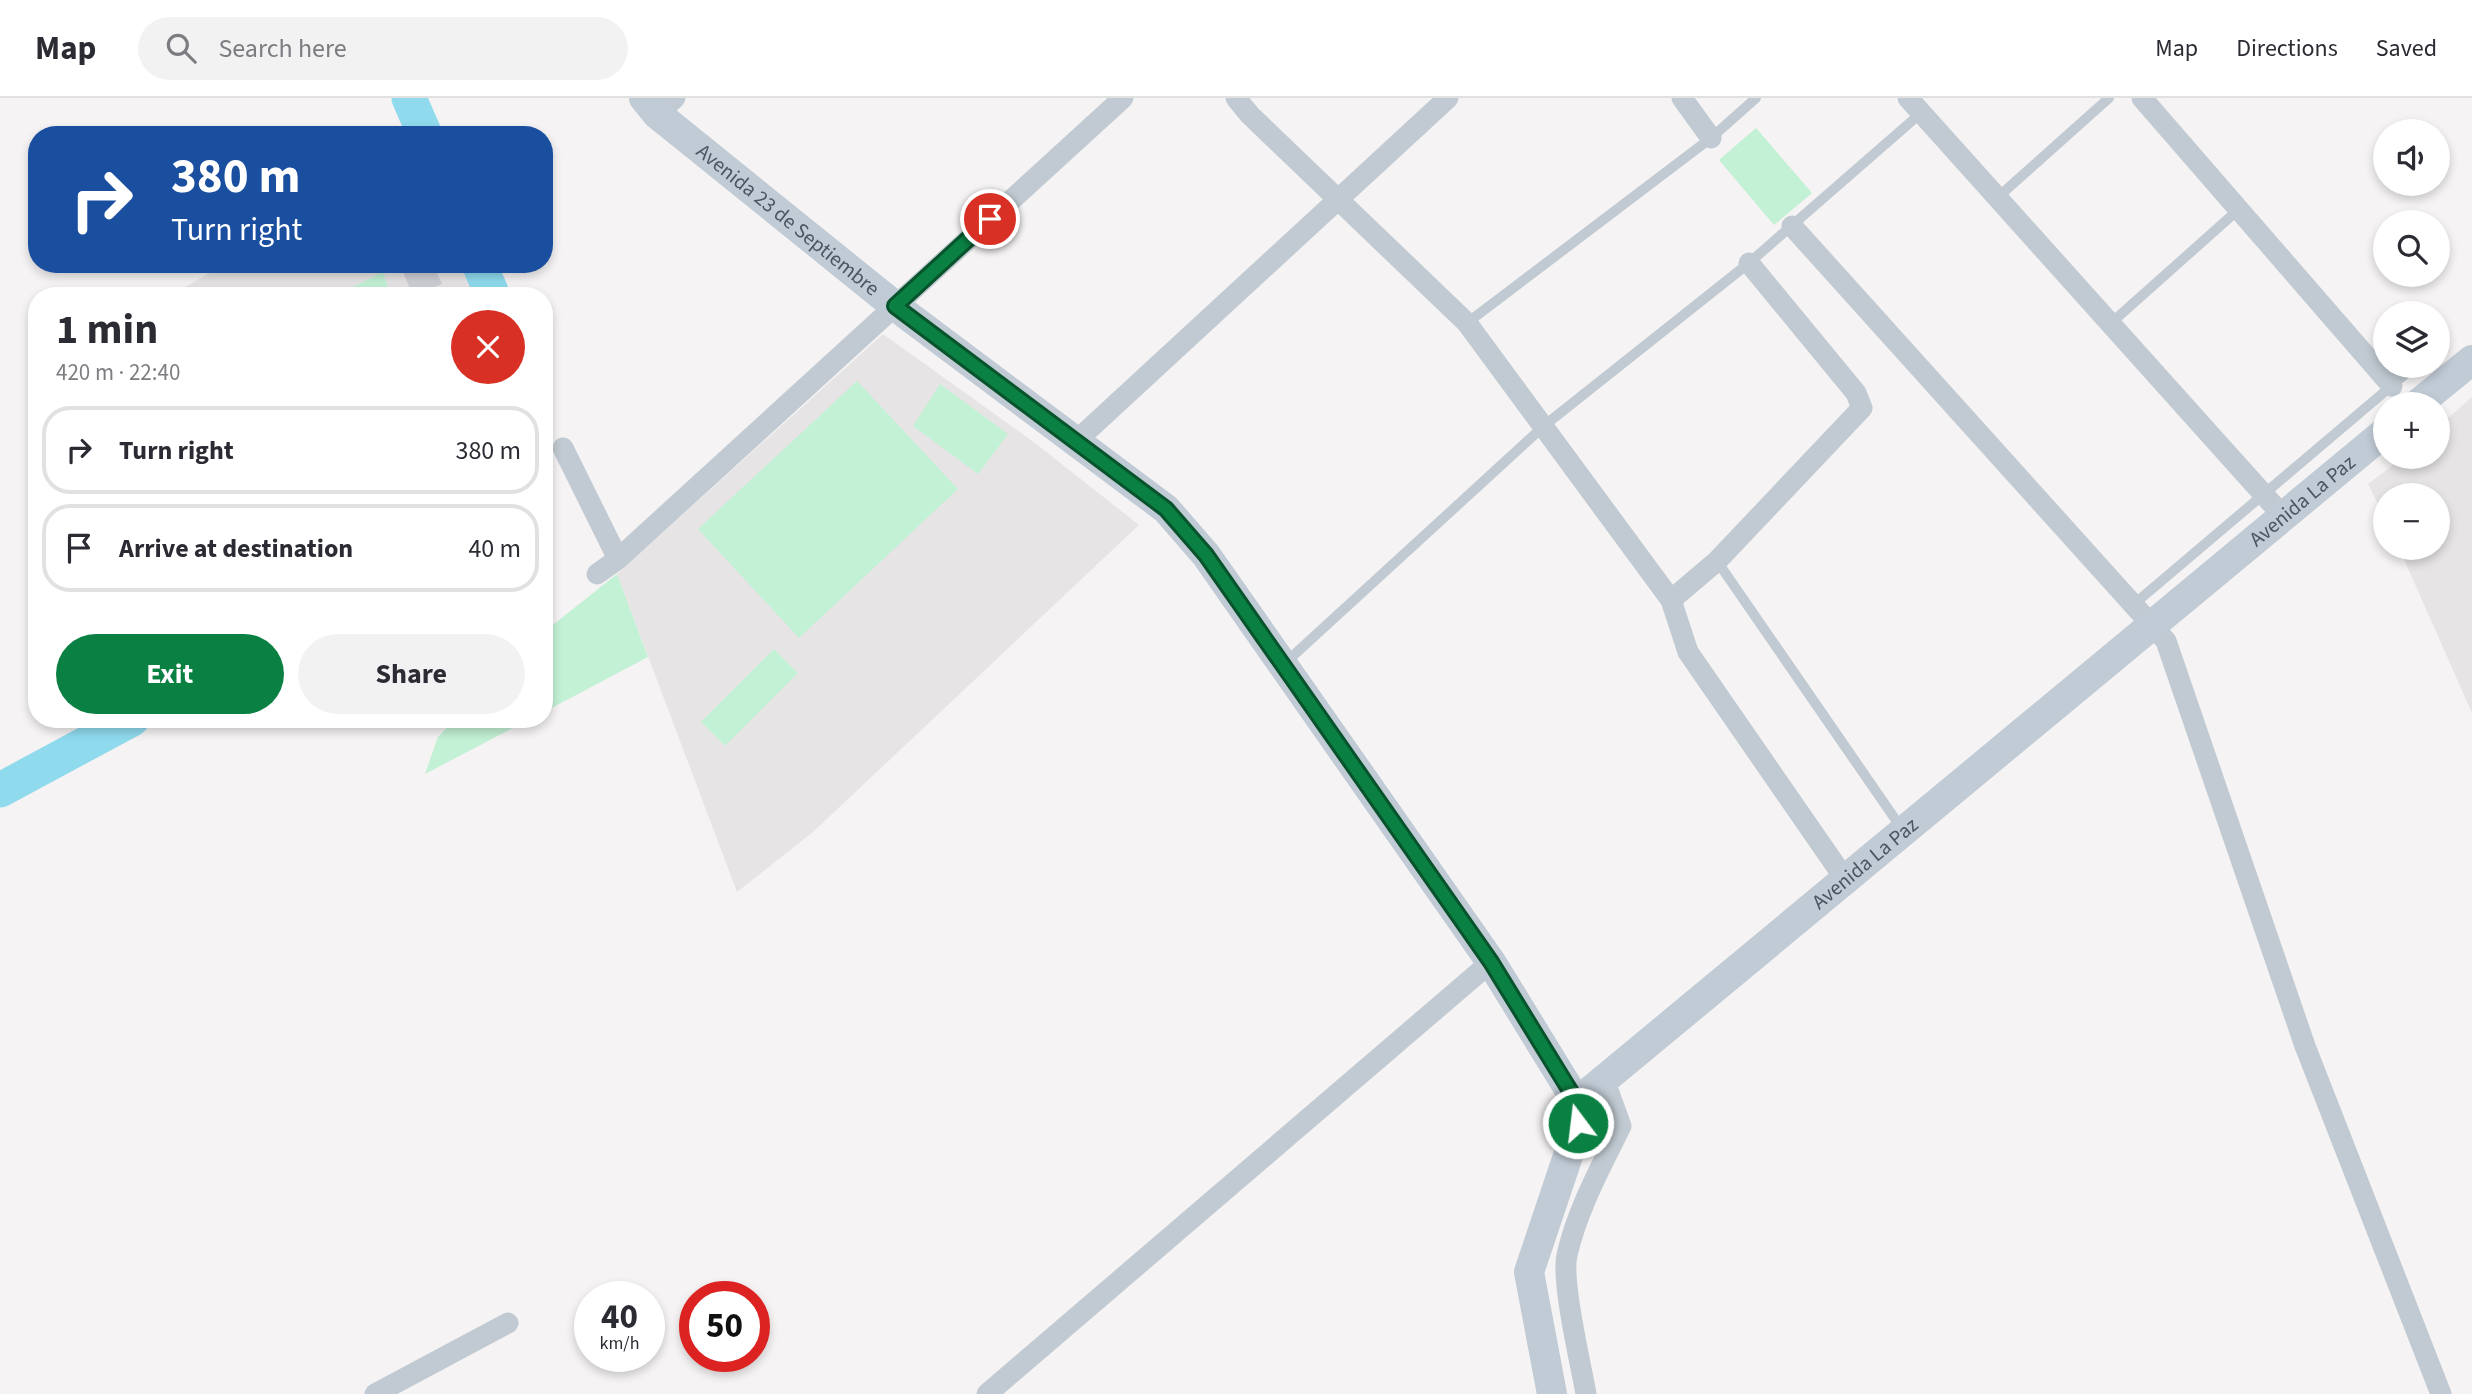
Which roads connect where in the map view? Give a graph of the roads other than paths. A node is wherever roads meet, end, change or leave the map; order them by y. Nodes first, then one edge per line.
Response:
1 (1123, 98) edge
2 (1236, 98) edge
3 (1448, 98) edge
4 (1682, 98) edge
5 (1756, 98) edge
6 (2109, 98) edge
7 (2142, 98) edge
8 (659, 103) edge
9 (1914, 105) edge
10 (1711, 138) junction
11 (1339, 198) junction
12 (1997, 198) junction
13 (2238, 210) junction
14 (1792, 226) junction
15 (1749, 263) junction
16 (895, 306) junction
17 (1467, 323) junction
18 (2110, 324) junction
19 (2472, 360) edge
20 (2401, 378) edge
21 (2392, 386) junction
22 (2433, 392) edge
23 (1545, 425) junction
24 (1075, 442) junction
25 (2373, 442) edge
26 (563, 448) dead end
27 (2263, 494) junction
28 (2283, 516) junction
29 (618, 559) junction
30 (1717, 561) junction
31 (597, 574) dead end
32 (1671, 600) junction
33 (2142, 615) junction
34 (1284, 664) junction
35 (1903, 831) junction
36 (1845, 879) junction
37 (1491, 962) junction
38 (1604, 1079) junction
39 (1577, 1102) junction
40 (508, 1323) dead end
41 (375, 1394) edge
42 (987, 1394) edge
43 (1552, 1394) edge
44 (1587, 1394) edge
45 (2441, 1394) edge

1 - 16 street
2 - 11 street
3 - 11 street
4 - 10 street
5 - 10 lane
6 - 12 lane
7 - 13 street
8 - 16 main road, Avenida 23 de Septiembre
9 - 12 street
9 - 14 lane
10 - 17 lane
11 - 17 street
11 - 24 street
12 - 18 street
13 - 18 lane
13 - 21 street
14 - 15 lane
14 - 33 street
15 - 23 lane
15 - 30 street
16 - 24 main road, Avenida 23 de Septiembre
16 - 29 street
17 - 23 street
18 - 27 street
19 - 22 main road
20 - 21 lane
21 - 27 lane
23 - 32 street
23 - 34 lane
24 - 34 main road, Avenida 23 de Septiembre
25 - 28 main road, Avenida La Paz
26 - 29 street
27 - 28 street
27 - 33 lane
28 - 33 main road, Avenida La Paz
29 - 31 street
30 - 32 street
30 - 35 lane
32 - 36 street
33 - 35 main road, Avenida La Paz
33 - 45 street
34 - 37 main road, Avenida 23 de Septiembre
35 - 36 main road, Avenida La Paz
36 - 38 main road, Avenida La Paz
37 - 39 main road, Avenida 23 de Septiembre
37 - 42 street
38 - 39 main road, Avenida La Paz
38 - 44 street
39 - 43 main road
40 - 41 street

